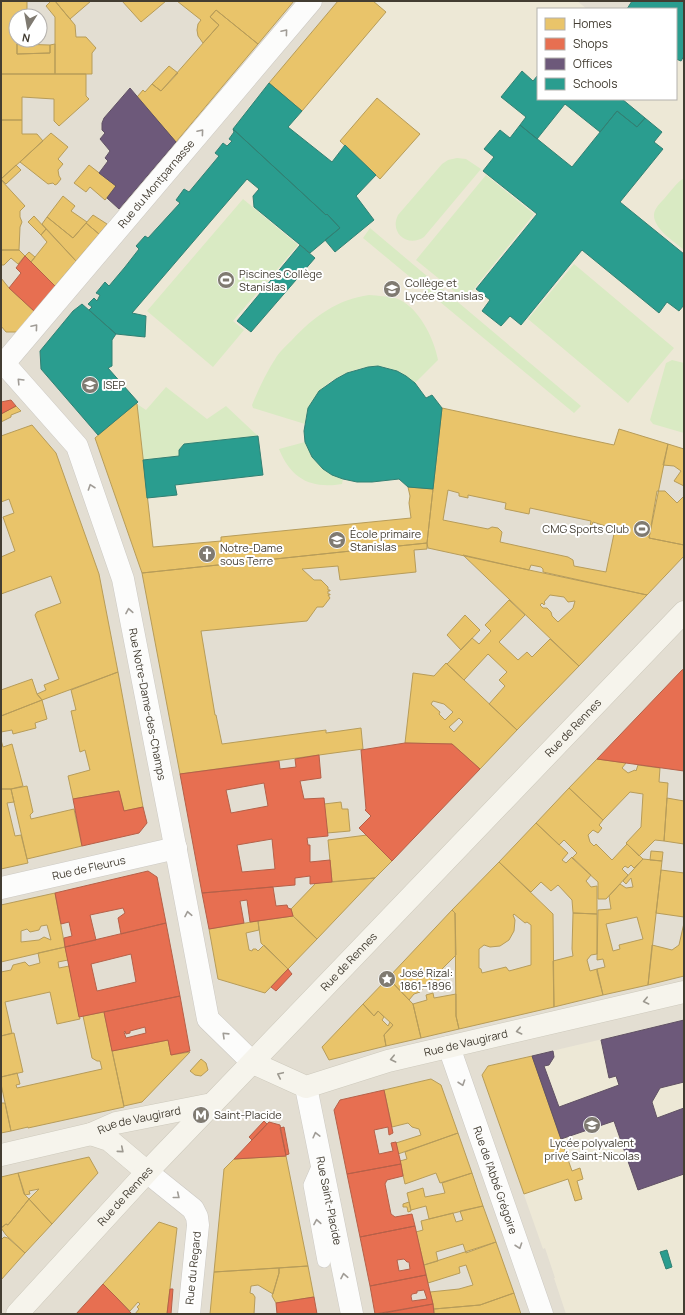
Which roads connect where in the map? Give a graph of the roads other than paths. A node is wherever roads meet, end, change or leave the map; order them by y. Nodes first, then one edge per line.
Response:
1 (312, 1) edge
2 (2, 364) edge
3 (681, 622) edge
4 (176, 848) junction
5 (1, 888) edge
6 (684, 992) edge
7 (449, 1047) junction
8 (253, 1062) junction
9 (306, 1088) junction
10 (212, 1104) junction
11 (91, 1134) junction
12 (1, 1155) edge
13 (321, 1158) junction
14 (147, 1172) junction
15 (324, 1261) dead end
16 (17, 1314) edge
17 (189, 1314) edge
18 (352, 1314) edge
19 (542, 1314) edge

2 -> 1 street, Rue du Montparnasse
4 -> 2 street, Rue Notre-Dame-des-Champs
3 - 8 main road, Rue de Rennes
4 - 5 street, Rue de Fleurus
8 -> 4 street, Rue Notre-Dame-des-Champs
6 -> 7 main road, Rue de Vaugirard
7 -> 9 main road, Rue de Vaugirard
7 -> 19 street, Rue de l'Abbé Grégoire
9 -> 8 main road
8 - 10 main road, Rue de Rennes
13 -> 9 street, Rue Saint-Placide
10 - 11 main road, Rue de Vaugirard
10 - 14 main road, Rue de Rennes
11 - 12 main road, Rue de Vaugirard
11 -> 14 main road, Rue de Vaugirard
15 -> 13 lane
18 -> 13 street, Rue Saint-Placide
14 - 16 main road, Rue de Rennes
14 -> 17 street, Rue du Regard

